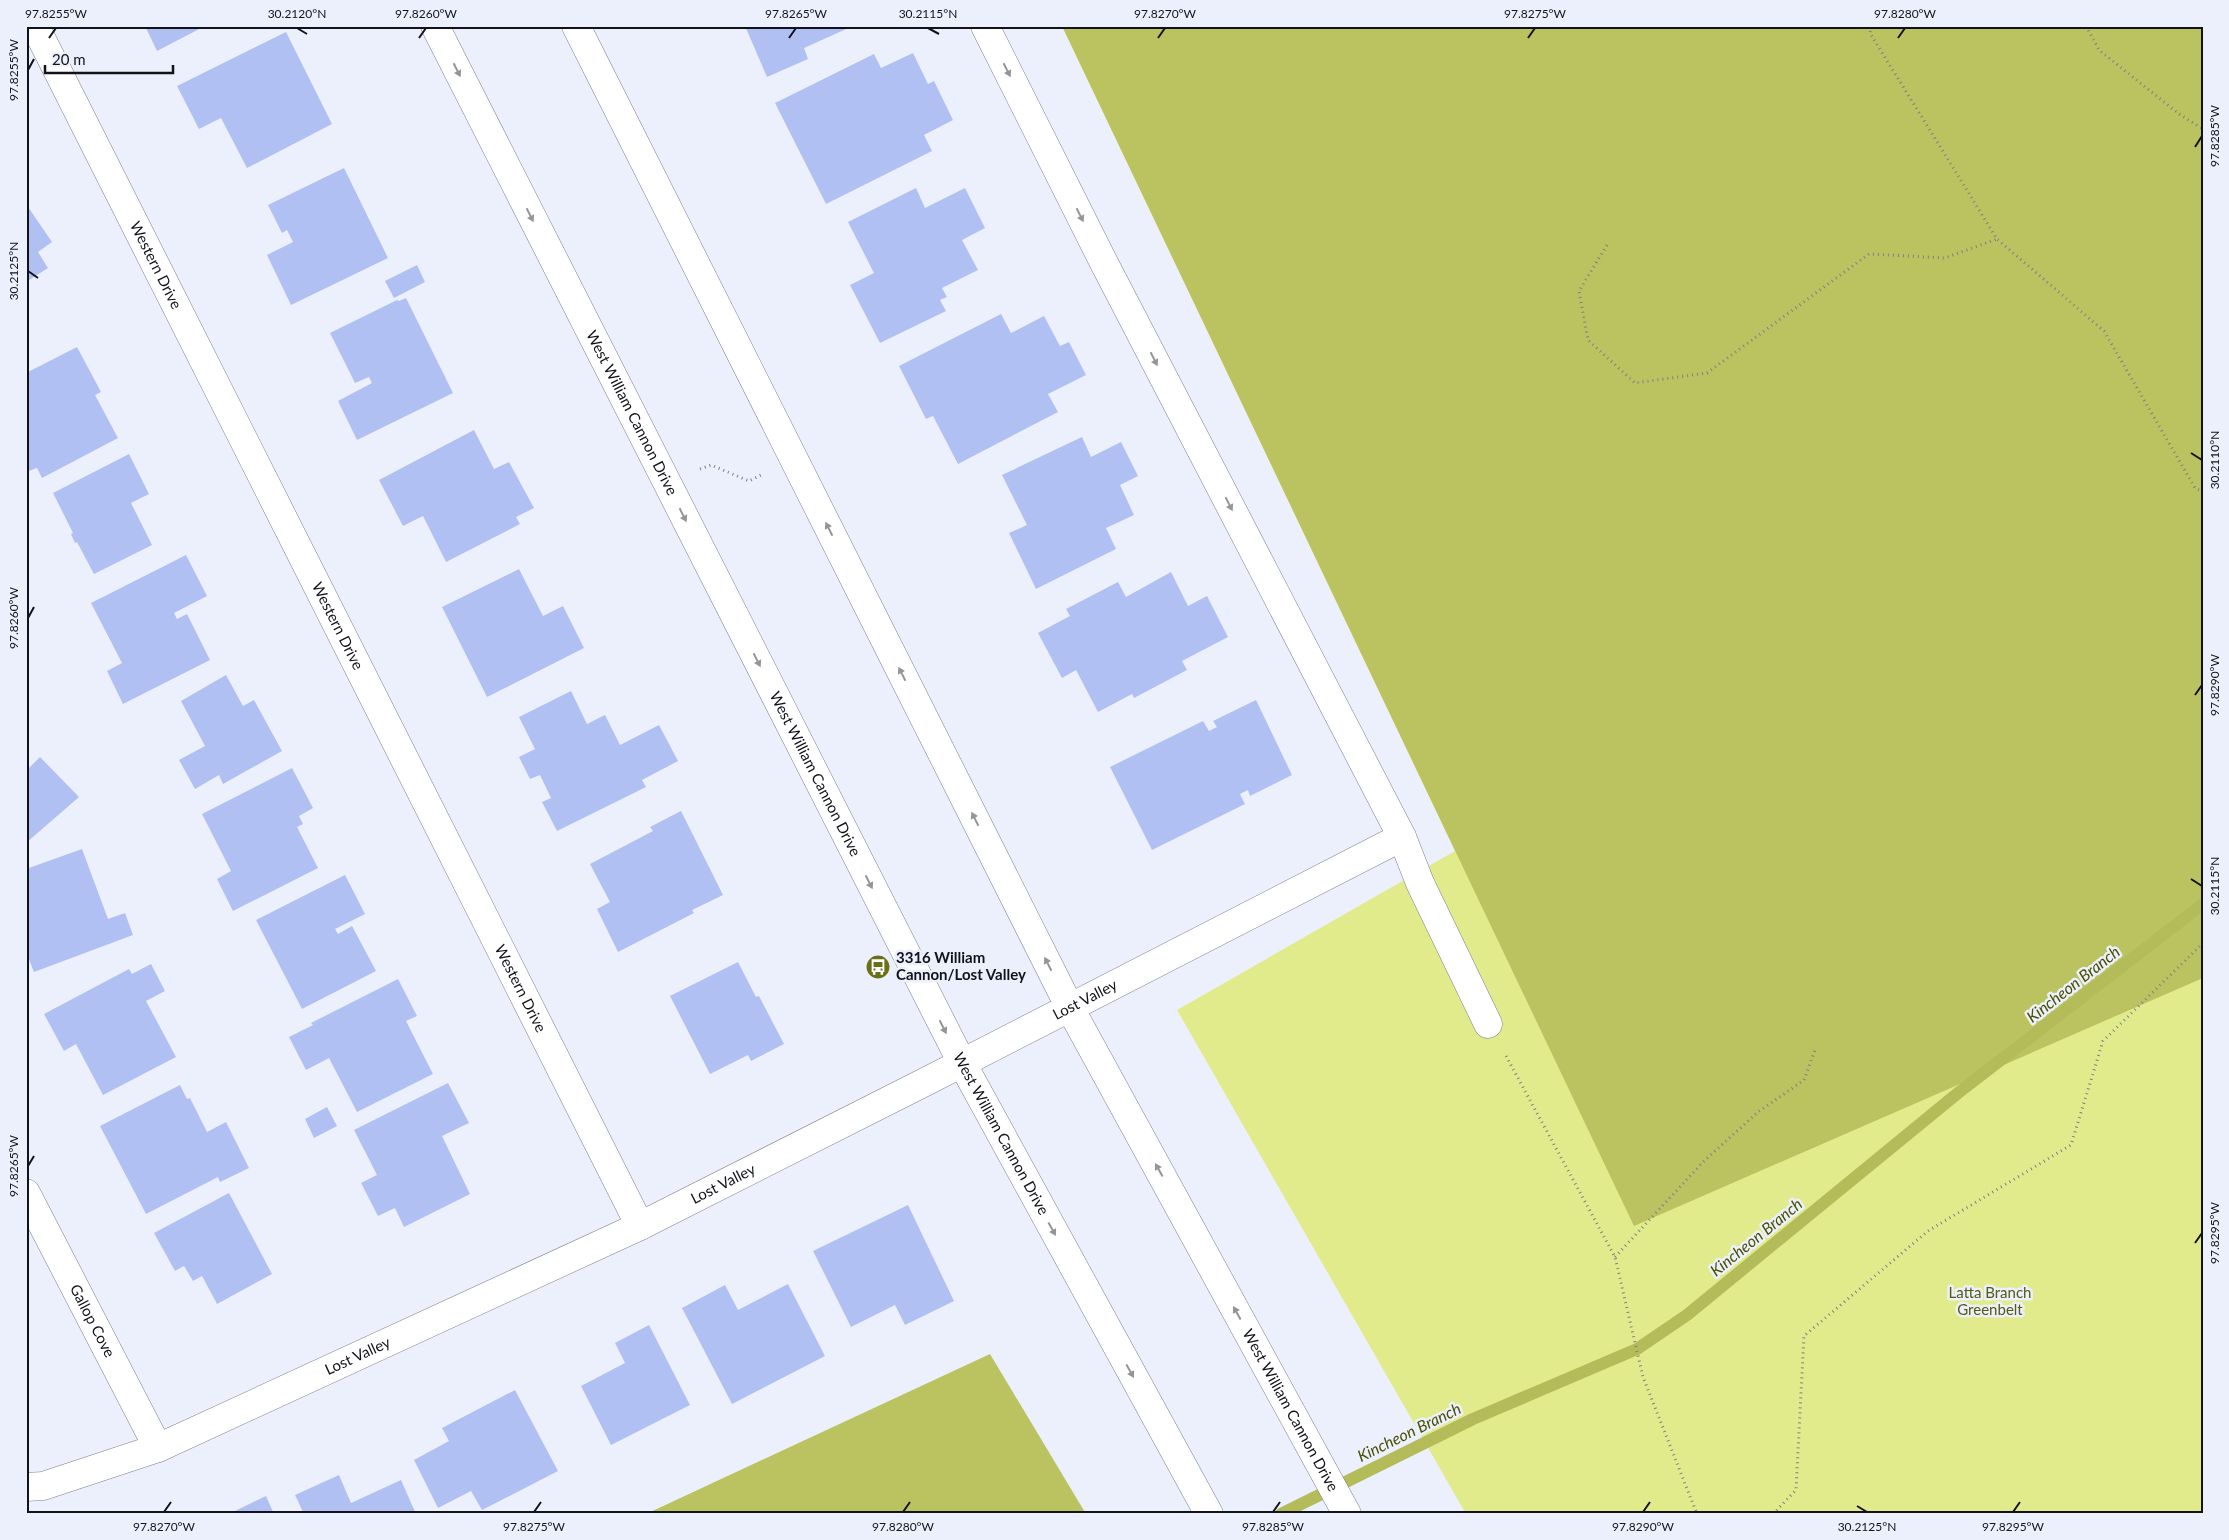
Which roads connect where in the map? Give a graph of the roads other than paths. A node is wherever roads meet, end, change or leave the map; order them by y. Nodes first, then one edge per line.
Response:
1 (434, 26) edge
2 (576, 26) edge
3 (985, 26) edge
4 (33, 32) edge
5 (1402, 837) junction
6 (1070, 1008) junction
7 (1488, 1024) road end
8 (962, 1063) junction
9 (26, 1193) edge
10 (640, 1226) junction
11 (158, 1448) junction
12 (26, 1487) edge
13 (1209, 1514) edge
14 (1347, 1514) edge

1 -> 8 main road, West William Cannon Drive
6 -> 2 main road, West William Cannon Drive
3 -> 5 main road
4 - 10 main road, Western Drive
5 - 6 main road, Lost Valley
5 - 7 main road
6 - 8 main road, Lost Valley
14 -> 6 main road, West William Cannon Drive
8 - 10 main road, Lost Valley
8 -> 13 main road, West William Cannon Drive
9 - 11 main road, Gallop Cove
10 - 11 main road, Lost Valley
11 - 12 main road, Lost Valley

